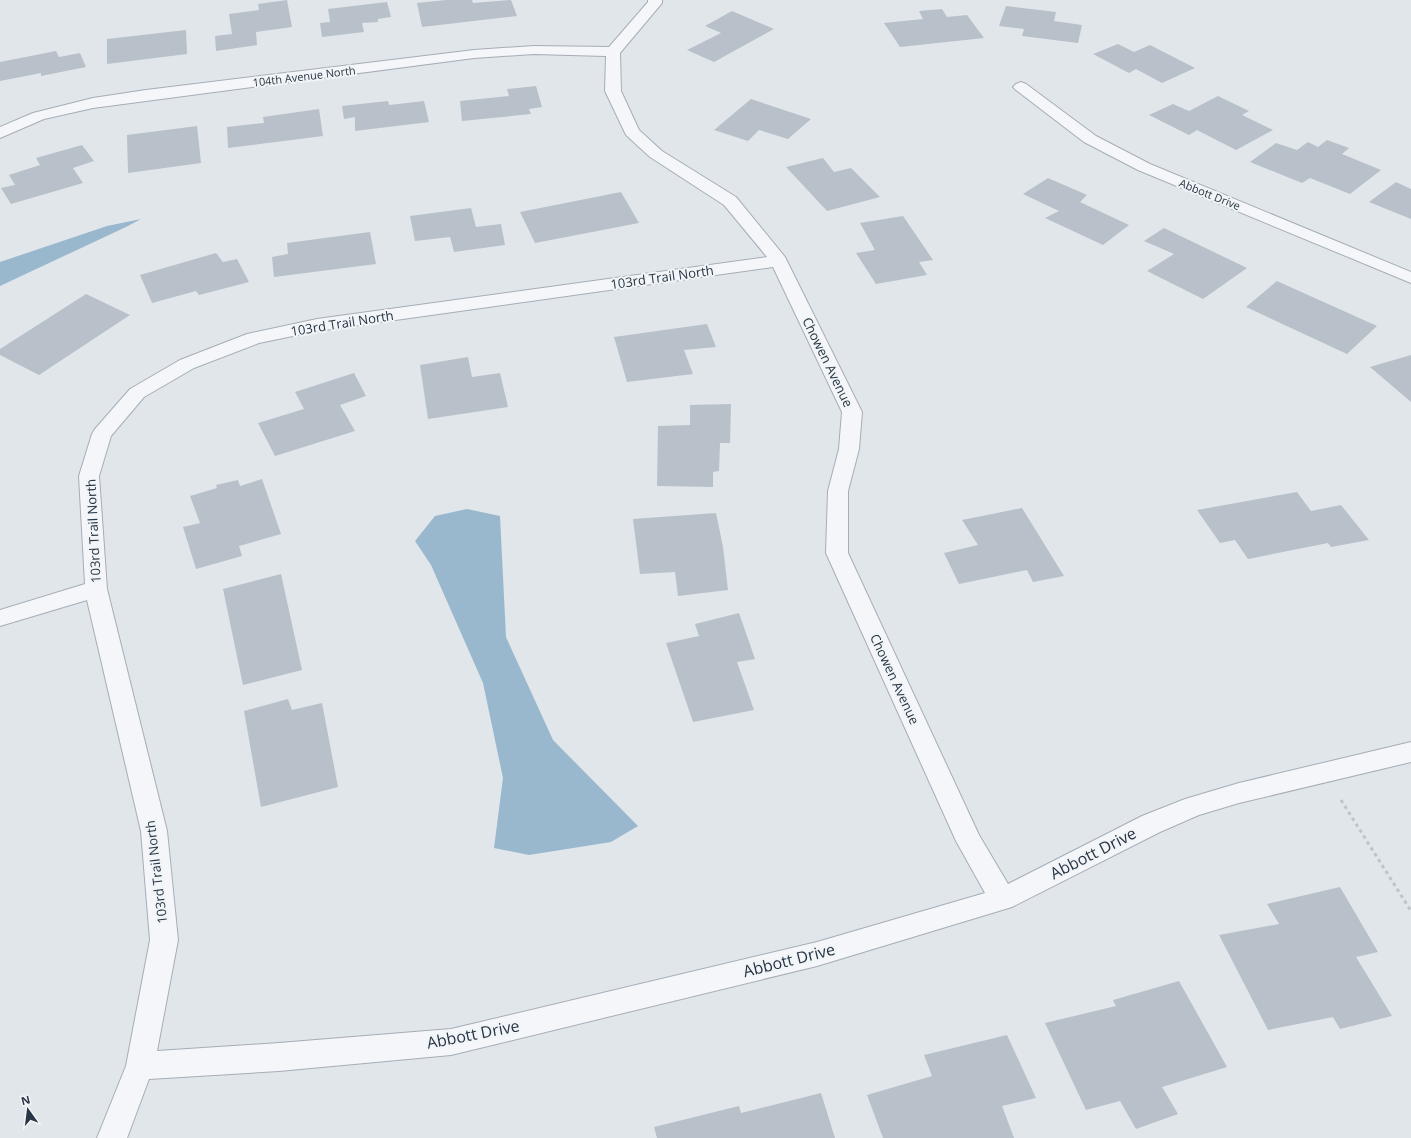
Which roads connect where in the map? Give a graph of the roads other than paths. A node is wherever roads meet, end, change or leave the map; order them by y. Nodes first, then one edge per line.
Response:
1 (654, 0) edge
2 (613, 52) junction
3 (1021, 87) dead end
4 (0, 133) edge
5 (779, 261) junction
6 (1411, 278) edge
7 (96, 589) junction
8 (0, 618) edge
9 (1411, 752) edge
10 (1003, 898) junction
11 (140, 1066) junction
12 (112, 1138) edge

1 - 2 street
2 - 4 street, 104th Avenue North
2 - 5 street, Chowen Avenue
3 - 6 street, Abbott Drive
5 - 7 street, 103rd Trail North
5 - 10 street, Chowen Avenue
7 - 8 street
7 - 11 street, 103rd Trail North
9 - 10 street, Abbott Drive
10 - 11 street, Abbott Drive
11 - 12 street, 103rd Trail North

